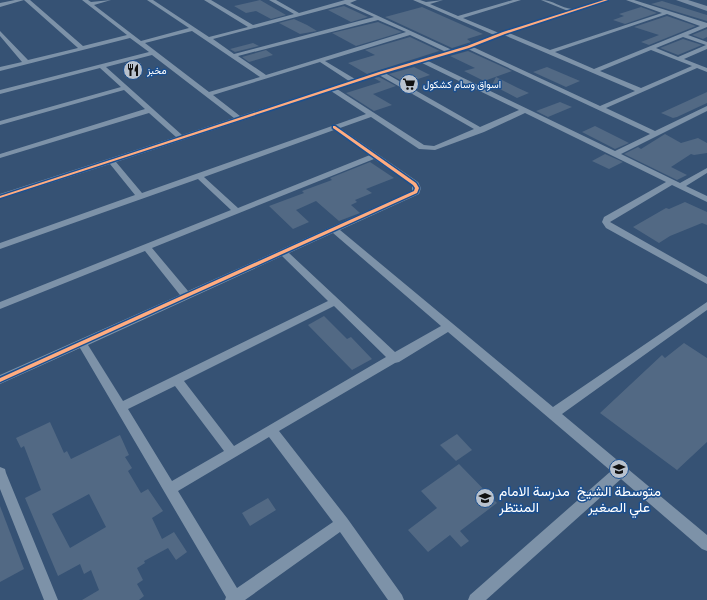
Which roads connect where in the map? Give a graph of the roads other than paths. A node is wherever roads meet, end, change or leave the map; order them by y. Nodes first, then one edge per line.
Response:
1 (22, 0) edge
2 (27, 0) edge
3 (108, 0) edge
4 (150, 0) edge
5 (207, 0) edge
6 (272, 0) edge
7 (354, 0) edge
8 (416, 0) edge
9 (440, 0) edge
10 (518, 0) edge
11 (544, 0) edge
12 (607, 0) edge
13 (628, 0) edge
14 (680, 0) edge
15 (690, 0) edge
16 (14, 1) edge
17 (88, 2) edge
18 (345, 2) junction
19 (0, 4) edge
20 (426, 4) junction
21 (707, 5) edge
22 (707, 8) edge
23 (573, 11) junction
24 (666, 12) junction
25 (299, 15) junction
26 (378, 18) junction
27 (458, 18) junction
28 (706, 26) edge
29 (252, 27) junction
30 (193, 29) junction
31 (0, 33) edge
32 (410, 33) junction
33 (501, 34) junction
34 (683, 35) junction
35 (131, 36) junction
36 (208, 39) junction
37 (140, 42) junction
38 (707, 44) edge
39 (468, 46) junction
40 (707, 47) edge
41 (82, 48) junction
42 (650, 48) junction
43 (450, 52) junction
44 (550, 52) junction
45 (153, 53) junction
46 (234, 56) junction
47 (678, 58) junction
48 (320, 60) junction
49 (423, 61) junction
50 (26, 62) junction
51 (101, 66) junction
52 (698, 66) junction
53 (0, 69) edge
54 (707, 70) edge
55 (596, 71) junction
56 (380, 73) junction
57 (265, 77) junction
58 (354, 82) junction
59 (125, 88) junction
60 (332, 89) junction
61 (641, 91) junction
62 (0, 92) edge
63 (207, 95) junction
64 (601, 108) junction
65 (707, 108) edge
66 (150, 110) junction
67 (526, 110) junction
68 (371, 115) junction
69 (239, 120) junction
70 (0, 123) edge
71 (334, 127) junction
72 (481, 130) junction
73 (656, 134) junction
74 (181, 138) junction
75 (615, 154) junction
76 (0, 156) edge
77 (375, 156) junction
78 (112, 161) junction
79 (707, 170) edge
80 (199, 176) junction
81 (676, 184) junction
82 (140, 196) junction
83 (0, 197) edge
84 (707, 199) edge
85 (237, 211) junction
86 (334, 229) junction
87 (0, 246) edge
88 (147, 248) junction
89 (283, 252) junction
90 (707, 281) edge
91 (186, 296) junction
92 (336, 301) junction
93 (707, 304) edge
94 (0, 306) edge
95 (450, 326) junction
96 (82, 343) junction
97 (395, 359) junction
98 (0, 380) edge
99 (177, 380) junction
100 (121, 407) junction
101 (553, 414) junction
102 (271, 430) junction
103 (232, 453) junction
104 (621, 471) junction
105 (0, 473) edge
106 (170, 489) junction
107 (342, 523) junction
108 (707, 544) edge
109 (233, 599) edge
110 (51, 600) edge
111 (397, 600) edge
112 (476, 600) edge

1 - 16 street
2 - 41 street
3 - 17 street
4 - 30 street
5 - 29 street
6 - 25 street
7 - 18 street
8 - 20 street
9 - 20 street
10 - 27 street
11 - 23 street
12 - 23 street
13 - 24 street
14 - 22 main road
15 - 21 main road
16 - 19 street
17 - 35 street
18 - 25 street
18 - 26 street
20 - 27 street
23 - 33 street
24 - 28 street
24 - 44 street
25 - 29 street
26 - 32 street
26 - 46 street
27 - 33 street
28 - 34 street
29 - 36 street
30 - 36 street
30 - 37 street
31 - 50 street
32 - 43 street
32 - 48 street
33 - 39 street
33 - 44 street
34 - 38 street
34 - 42 street
35 - 37 street
35 - 41 street
36 - 46 street
37 - 45 street
39 - 43 street
39 - 64 street
40 - 47 street
41 - 50 street
42 - 47 street
42 - 55 street
43 - 49 street
44 - 55 street
45 - 51 street
45 - 63 street
46 - 57 street
47 - 52 street
48 - 57 street
48 - 58 street
49 - 56 street
49 - 67 street
50 - 53 street
51 - 59 street
51 - 62 street
52 - 54 street
52 - 61 street
55 - 61 street
56 - 58 street
56 - 72 street
57 - 63 street
58 - 60 street
59 - 66 street
59 - 70 street
60 - 68 street
60 - 69 street
61 - 64 street
63 - 69 street
64 - 73 street
65 - 73 street
66 - 74 street
66 - 76 street
67 - 72 street
67 - 75 street
68 - 71 street
68 - 72 street
69 - 74 street
71 - 77 street
71 - 80 street
73 - 75 street
74 - 78 street
75 - 81 street
77 - 85 street
77 - 86 street
78 - 82 street
78 - 83 street
79 - 81 street
80 - 82 street
80 - 85 street
81 - 84 street
81 - 90 street
82 - 87 street
85 - 88 street
86 - 89 street
86 - 95 street
88 - 91 street
88 - 94 street
89 - 91 street
89 - 92 street
91 - 96 street
92 - 97 street
92 - 99 street
93 - 101 street
95 - 97 street
95 - 101 street
96 - 98 street
96 - 100 street
97 - 102 street
99 - 100 street
99 - 103 street
100 - 106 street
101 - 104 street
102 - 103 street
102 - 107 street
103 - 106 street
104 - 108 street
104 - 112 street
105 - 110 street
106 - 109 street
107 - 109 street
107 - 111 street

